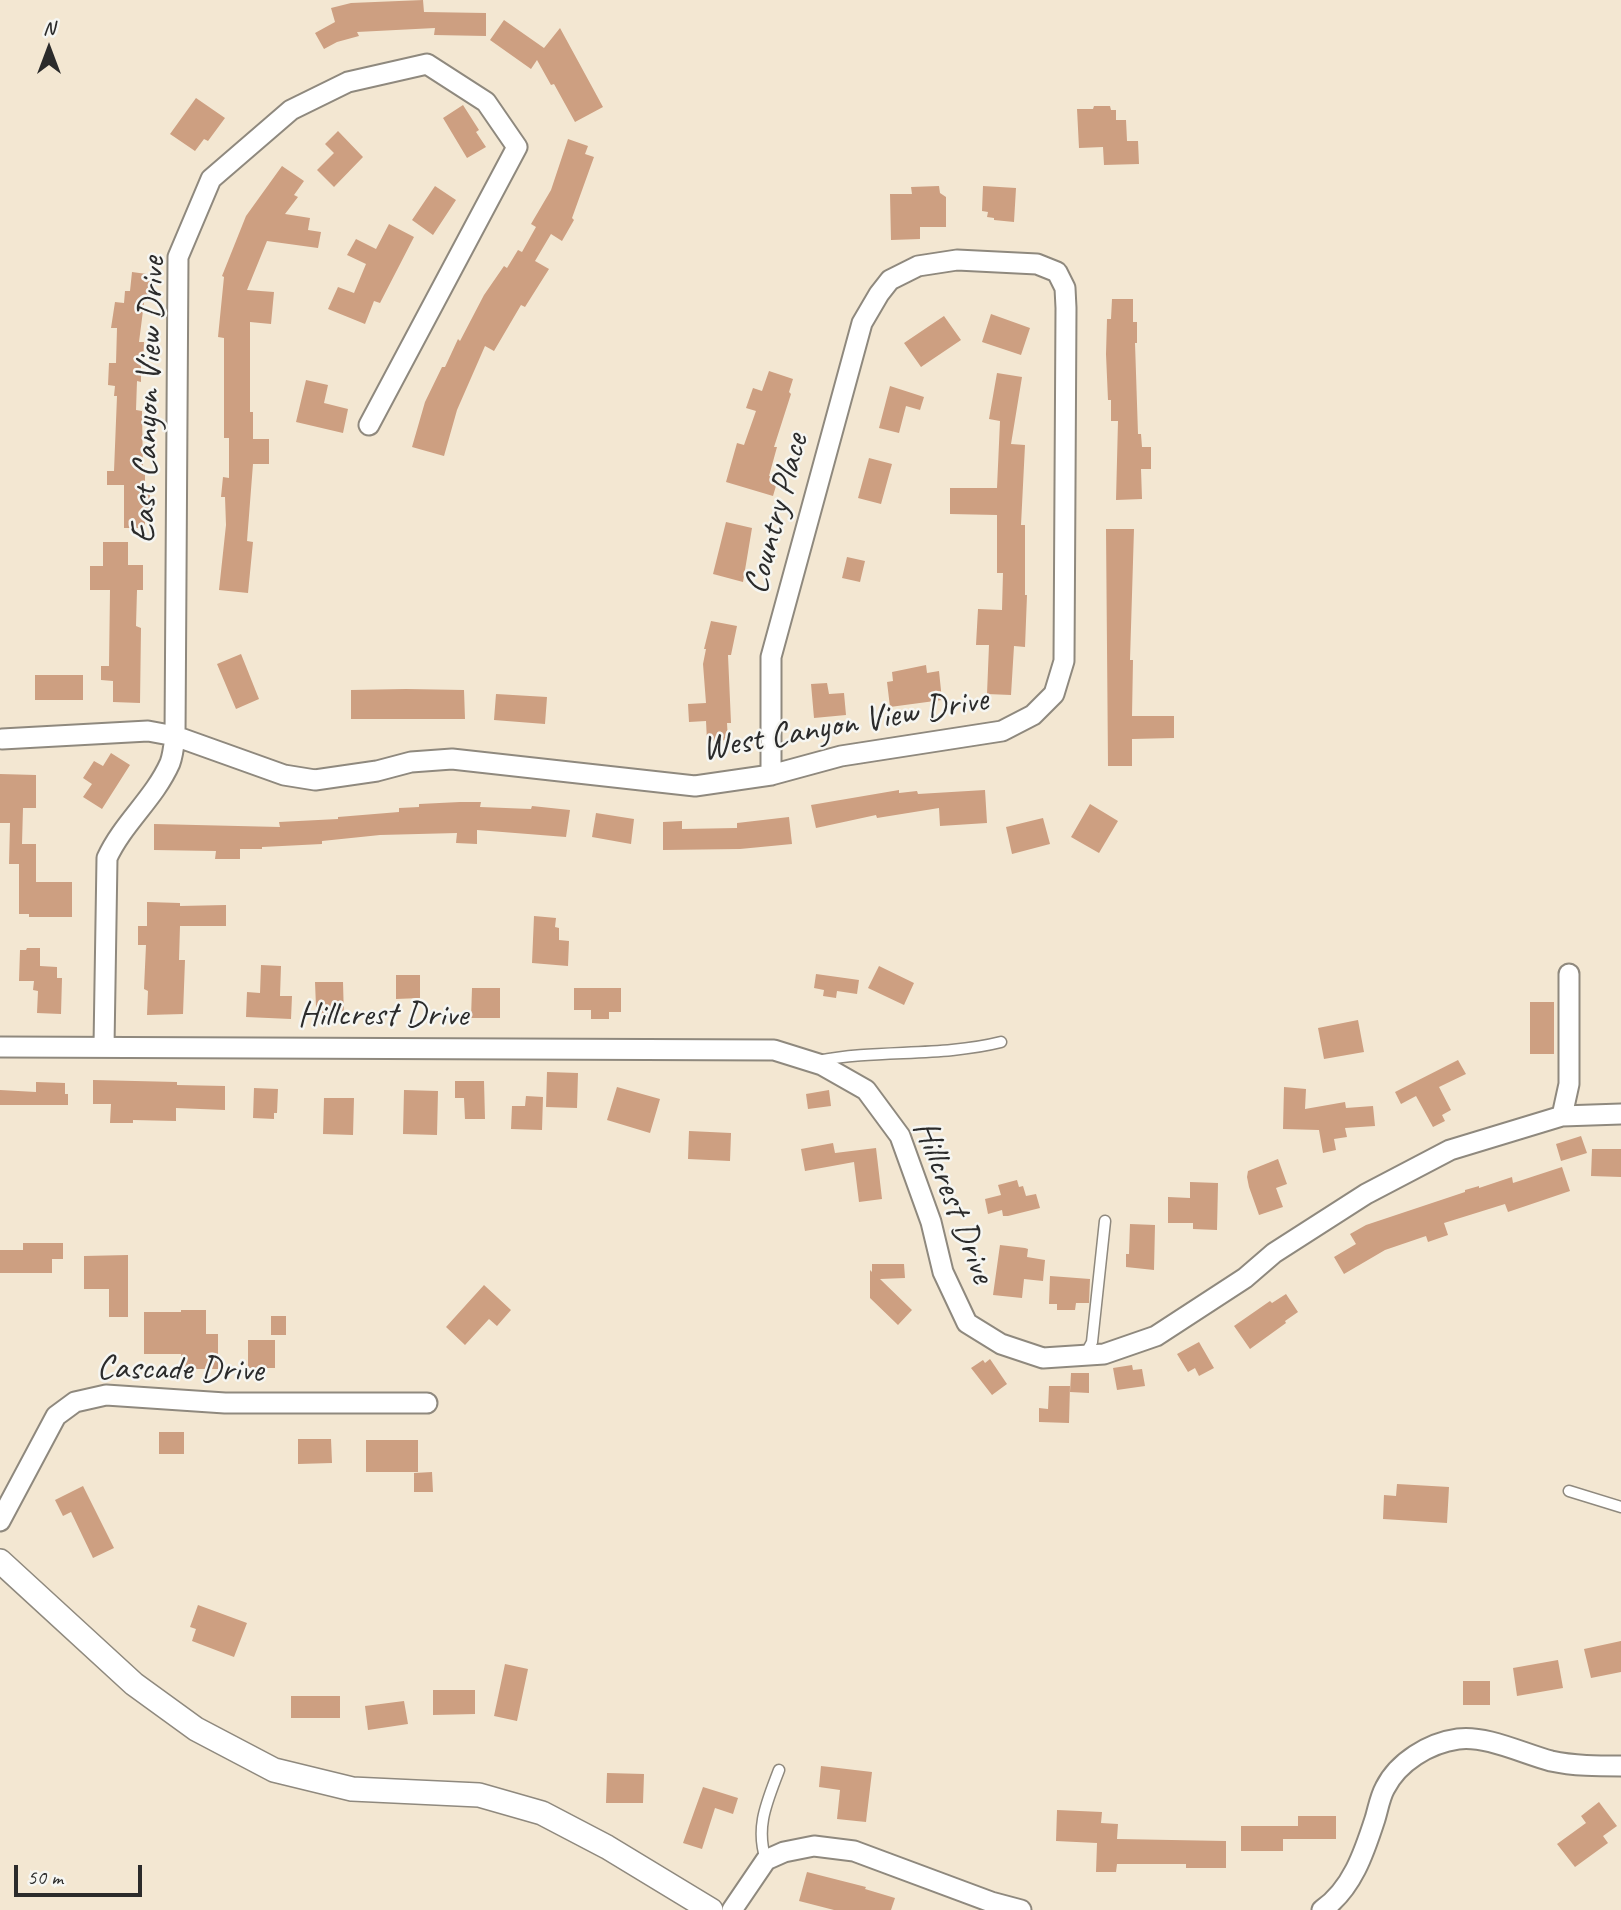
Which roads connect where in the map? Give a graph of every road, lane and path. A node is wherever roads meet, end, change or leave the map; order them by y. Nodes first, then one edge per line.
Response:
1 (890, 280) joint
2 (369, 425) dead end
3 (175, 736) junction
4 (2, 739) edge
5 (771, 775) junction
6 (1569, 974) dead end
7 (1001, 1042) dead end
8 (104, 1046) junction
9 (0, 1047) edge
10 (814, 1062) junction
11 (1621, 1114) edge
12 (1562, 1116) junction
13 (1105, 1221) dead end
14 (1084, 1356) junction
15 (427, 1403) dead end
16 (1569, 1491) dead end
17 (1621, 1507) edge
18 (0, 1521) edge
19 (0, 1561) edge
20 (1621, 1766) edge
21 (779, 1770) dead end
22 (766, 1860) junction
23 (711, 1910) edge
24 (732, 1910) edge
25 (1021, 1910) edge
26 (1322, 1910) edge

1 - 5 street, Country Place
1 - 5 street, West Canyon View Drive
2 - 3 street, East Canyon View Drive
3 - 4 street, West Canyon View Drive
3 - 5 street, West Canyon View Drive
3 - 8 street, East Canyon View Drive
6 - 12 street
7 - 10 lane
8 - 9 street, Hillcrest Drive
8 - 10 street, Hillcrest Drive
10 - 14 street, Hillcrest Drive
11 - 12 street, Hillcrest Drive
12 - 14 street, Hillcrest Drive
13 - 14 lane
15 - 18 street, Cascade Drive
16 - 17 lane
19 - 23 street
20 - 26 street
21 - 22 lane
22 - 24 street
22 - 25 street

